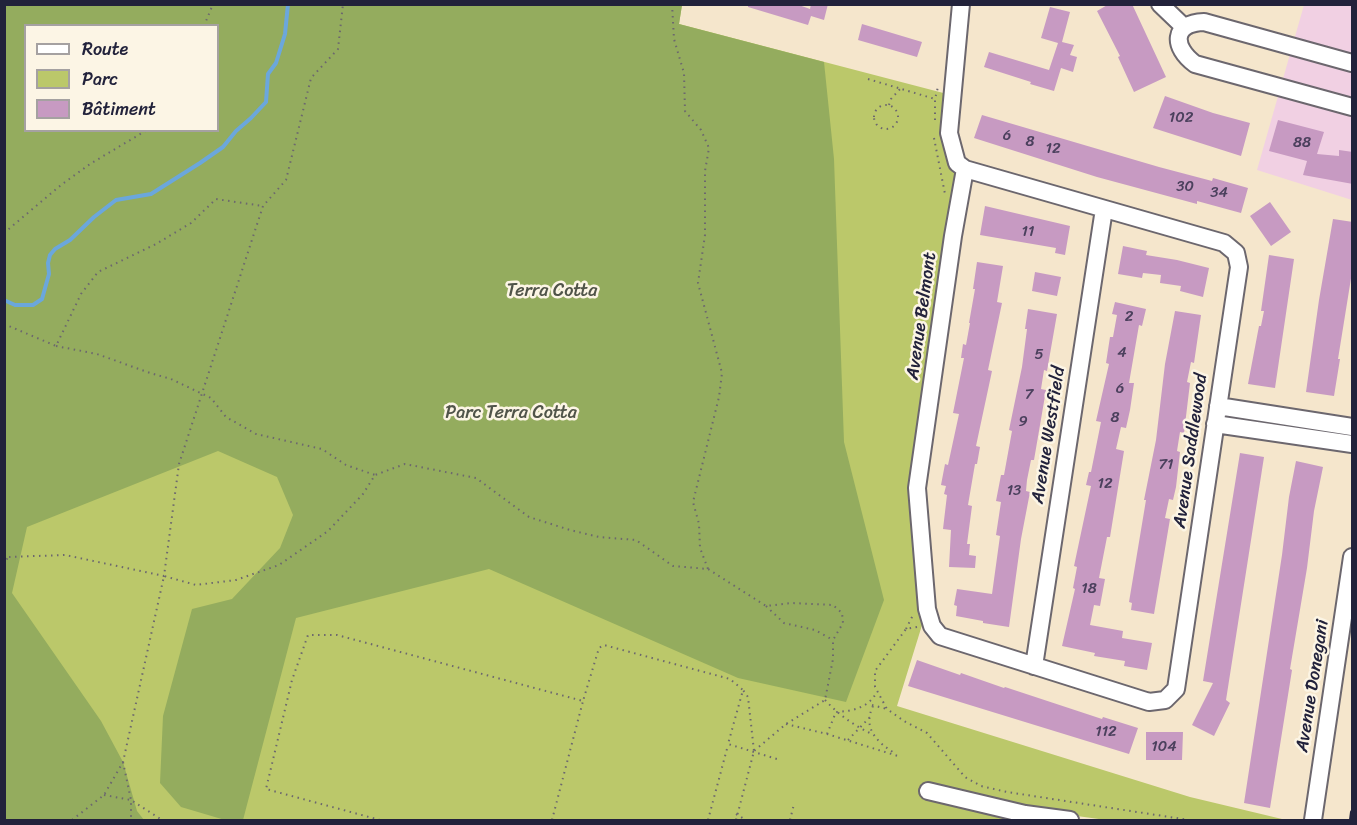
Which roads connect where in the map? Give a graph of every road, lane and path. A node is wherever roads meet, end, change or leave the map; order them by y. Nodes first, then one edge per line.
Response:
1 (213, 4) edge
2 (343, 4) edge
3 (672, 4) edge
4 (961, 4) edge
5 (1160, 4) edge
6 (205, 24) edge
7 (1184, 27) junction
8 (1353, 63) edge
9 (868, 79) dead end
10 (900, 89) junction
11 (935, 99) dead end
12 (890, 105) junction
13 (1353, 107) edge
14 (144, 132) edge
15 (965, 169) junction
16 (264, 206) junction
17 (1104, 209) junction
18 (4, 233) edge
19 (4, 324) edge
20 (56, 346) junction
21 (202, 392) junction
22 (1218, 406) junction
23 (1215, 424) junction
24 (1353, 427) edge
25 (1353, 444) edge
26 (375, 475) junction
27 (4, 554) edge
28 (8, 557) junction
29 (1353, 557) edge
30 (4, 565) edge
31 (708, 569) junction
32 (164, 576) junction
33 (766, 606) junction
34 (922, 626) dead end
35 (940, 636) joint
36 (833, 640) junction
37 (1034, 666) junction
38 (743, 690) junction
39 (877, 692) junction
40 (825, 700) junction
41 (582, 701) junction
42 (872, 704) junction
43 (887, 709) junction
44 (836, 712) junction
45 (870, 717) junction
46 (786, 724) junction
47 (859, 728) junction
48 (870, 733) junction
49 (827, 734) junction
50 (848, 740) junction
51 (728, 744) junction
52 (754, 751) junction
53 (777, 759) dead end
54 (123, 762) junction
55 (928, 791) dead end
56 (104, 795) junction
57 (131, 800) junction
58 (794, 804) dead end
59 (736, 814) junction
60 (1024, 817) edge
61 (72, 820) edge
62 (131, 820) edge
63 (162, 820) edge
64 (380, 820) edge
65 (552, 820) edge
66 (708, 820) edge
67 (736, 820) edge
68 (746, 820) edge
69 (790, 820) edge
70 (1070, 820) edge
71 (1189, 820) edge
72 (1312, 820) edge

1 - 6 path
2 - 16 path
3 - 31 path
4 - 15 street
5 - 7 street
7 - 8 street
7 - 13 street
9 - 10 path
10 - 11 path
10 - 12 path
12 - 12 path
14 - 18 path
15 - 17 street, Avenue Saddlewood
15 - 35 street, Avenue Belmont
16 - 20 path
16 - 21 path
17 - 22 street, Avenue Saddlewood
17 - 37 street, Avenue Westfield
19 - 20 path
20 - 21 path
21 - 26 path
21 - 32 path
22 - 23 street, Avenue Saddlewood
22 - 24 street
23 - 25 street
23 - 37 street, Avenue Saddlewood
26 - 31 path
26 - 32 path
27 - 28 path
28 - 30 path
28 - 32 path
29 - 72 street, Avenue Donegani
31 - 33 path
32 - 54 path
33 - 36 path
33 - 36 path
34 - 39 path
35 - 37 street, Avenue Saddlewood
36 - 40 path
38 - 41 path
38 - 51 path
38 - 52 path
39 - 42 path
39 - 43 path
40 - 44 path
40 - 46 path
41 - 64 path
41 - 65 path
42 - 43 path
42 - 44 path
42 - 45 path
43 - 71 path
44 - 47 path
44 - 49 path
45 - 47 path
45 - 48 path
46 - 49 path
46 - 52 path
47 - 48 path
47 - 50 path
48 - 50 path
49 - 50 path
51 - 52 path
51 - 66 path
52 - 53 path
52 - 59 path
54 - 56 path
54 - 57 path
55 - 60 street
56 - 57 path
56 - 61 path
57 - 62 path
57 - 63 path
58 - 69 path
59 - 67 path
59 - 68 path
60 - 70 street

